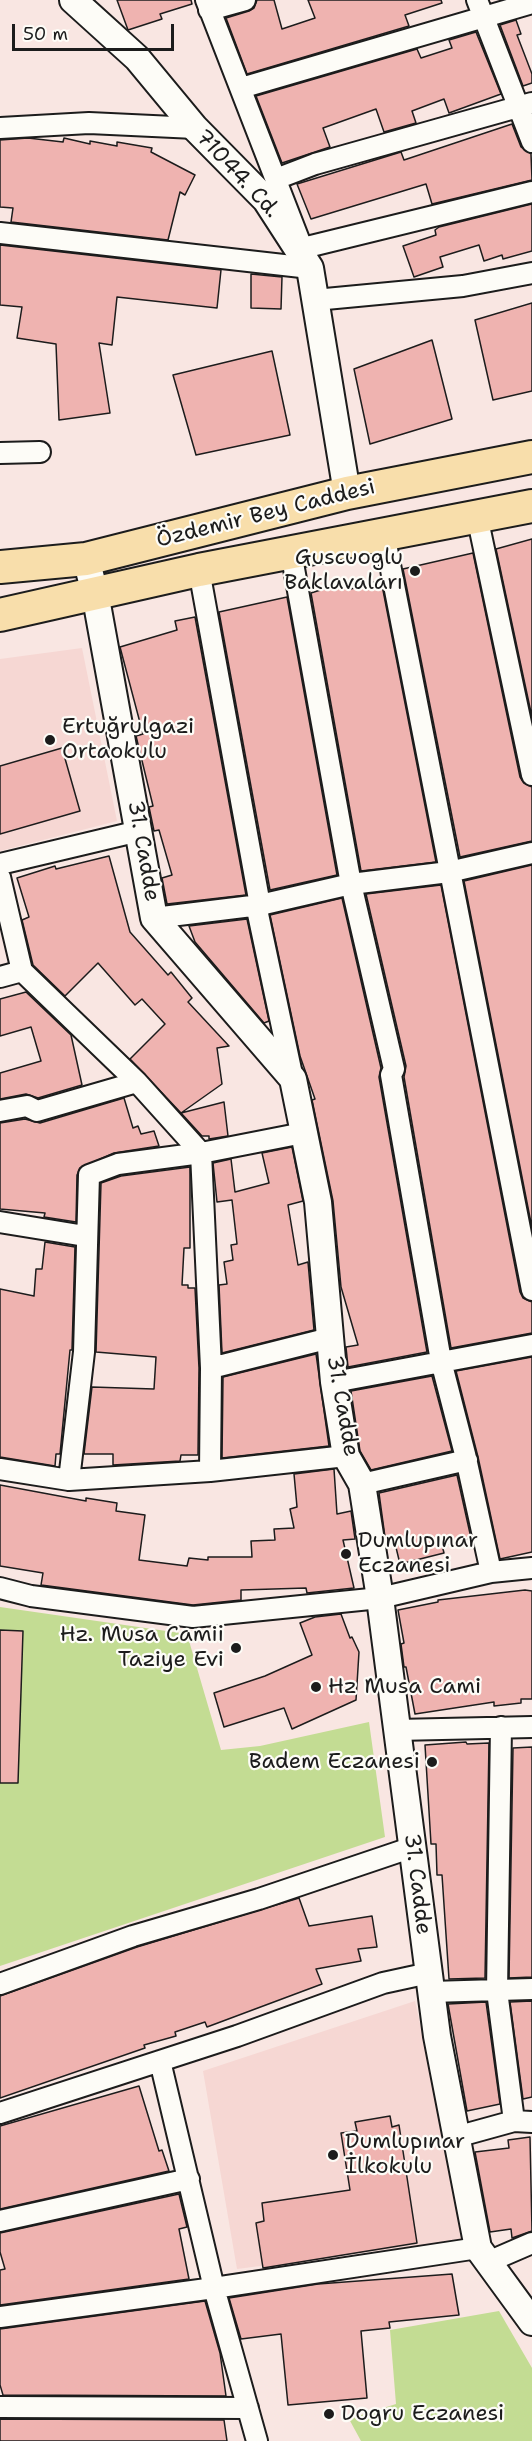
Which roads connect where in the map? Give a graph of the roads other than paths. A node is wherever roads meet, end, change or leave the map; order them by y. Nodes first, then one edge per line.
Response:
1 (73, 0) edge
2 (245, 0) edge
3 (532, 3) edge
4 (208, 5) edge
5 (480, 8) edge
6 (241, 88) junction
7 (525, 105) edge
8 (0, 128) edge
9 (195, 128) junction
10 (532, 142) edge
11 (276, 179) junction
12 (532, 192) edge
13 (0, 233) edge
14 (306, 258) junction
15 (532, 273) edge
16 (315, 300) junction
17 (40, 452) dead end
18 (0, 453) edge
19 (532, 457) edge
20 (346, 493) junction
21 (532, 506) edge
22 (477, 516) junction
23 (384, 534) junction
24 (291, 552) junction
25 (86, 559) junction
26 (0, 567) edge
27 (199, 570) junction
28 (95, 593) junction
29 (0, 615) edge
30 (532, 775) edge
31 (139, 831) junction
32 (532, 853) edge
33 (0, 864) edge
34 (449, 872) junction
35 (0, 877) edge
36 (351, 884) junction
37 (260, 905) junction
38 (154, 918) junction
39 (22, 970) junction
40 (0, 977) edge
41 (293, 1079) junction
42 (137, 1082) junction
43 (0, 1111) edge
44 (303, 1132) junction
45 (201, 1153) junction
46 (0, 1222) edge
47 (86, 1236) junction
48 (532, 1290) edge
49 (330, 1338) junction
50 (532, 1345) edge
51 (441, 1361) junction
52 (211, 1368) junction
53 (334, 1382) junction
54 (346, 1456) junction
55 (467, 1460) junction
56 (0, 1469) edge
57 (210, 1471) junction
58 (69, 1480) junction
59 (362, 1484) junction
60 (531, 1569) edge
61 (491, 1572) junction
62 (0, 1588) edge
63 (380, 1598) junction
64 (501, 1727) junction
65 (532, 1727) edge
66 (397, 1730) junction
67 (413, 1847) junction
68 (430, 1982) junction
69 (0, 1984) edge
70 (532, 1989) edge
71 (497, 1991) junction
72 (160, 2061) junction
73 (0, 2113) edge
74 (523, 2121) edge
75 (456, 2137) junction
76 (189, 2179) junction
77 (0, 2221) edge
78 (532, 2243) edge
79 (483, 2255) junction
80 (214, 2288) junction
81 (0, 2317) edge
82 (532, 2322) edge
83 (0, 2407) edge
84 (248, 2408) junction
85 (257, 2441) edge

1 - 9 street, 71044. Cd.
2 - 4 street
3 - 5 street
4 - 6 street
5 - 6 street
5 - 7 street
6 - 11 street
7 - 10 street
7 - 11 street
8 - 9 street
9 - 14 street, 71044. Cd.
11 - 14 street
12 - 14 street
13 - 14 street
14 - 16 street, 71044. Cd.
15 - 16 street
16 - 20 street, 71044. Cd.
17 - 18 street
19 - 20 main road, Özdemir Bey Caddesi
20 - 25 main road, Özdemir Bey Caddesi
21 - 22 main road
22 - 23 main road
22 - 30 street
23 - 24 main road
23 - 34 street
24 - 27 main road
24 - 36 street
25 - 26 main road, Özdemir Bey Caddesi
25 - 28 street, 31. Cadde
27 - 28 main road
27 - 37 street
28 - 29 main road
28 - 31 street, 31. Cadde
31 - 33 street
31 - 38 street, 31. Cadde
32 - 34 street
34 - 36 street
34 - 48 street
35 - 39 street
36 - 37 street
36 - 51 street
37 - 38 street
37 - 41 street
38 - 41 street, 31. Cadde
39 - 40 street
39 - 42 street
41 - 44 street, 31. Cadde
42 - 43 street
42 - 45 street
44 - 45 street
44 - 49 street, 31. Cadde
45 - 47 street
45 - 52 street
46 - 47 street
47 - 58 street
49 - 52 street
49 - 53 street, 31. Cadde
50 - 51 street
51 - 53 street
51 - 55 street
52 - 57 street
53 - 54 street, 31. Cadde
54 - 57 street
54 - 59 street, 31. Cadde
55 - 59 street
55 - 61 street
56 - 58 street
57 - 58 street
59 - 63 street, 31. Cadde
60 - 61 street
61 - 63 street
62 - 63 street
63 - 66 street, 31. Cadde
64 - 65 street
64 - 66 street
64 - 71 street
66 - 67 street, 31. Cadde
67 - 68 street, 31. Cadde
67 - 69 street
68 - 71 street
68 - 72 street
68 - 75 street, 31. Cadde
70 - 71 street
71 - 74 street
72 - 73 street
72 - 76 street
74 - 75 street
75 - 79 street, 31. Cadde
76 - 77 street
76 - 80 street
78 - 79 street
79 - 80 street
79 - 82 street, 31. Cadde
80 - 81 street
80 - 84 street
83 - 84 street
84 - 85 street

